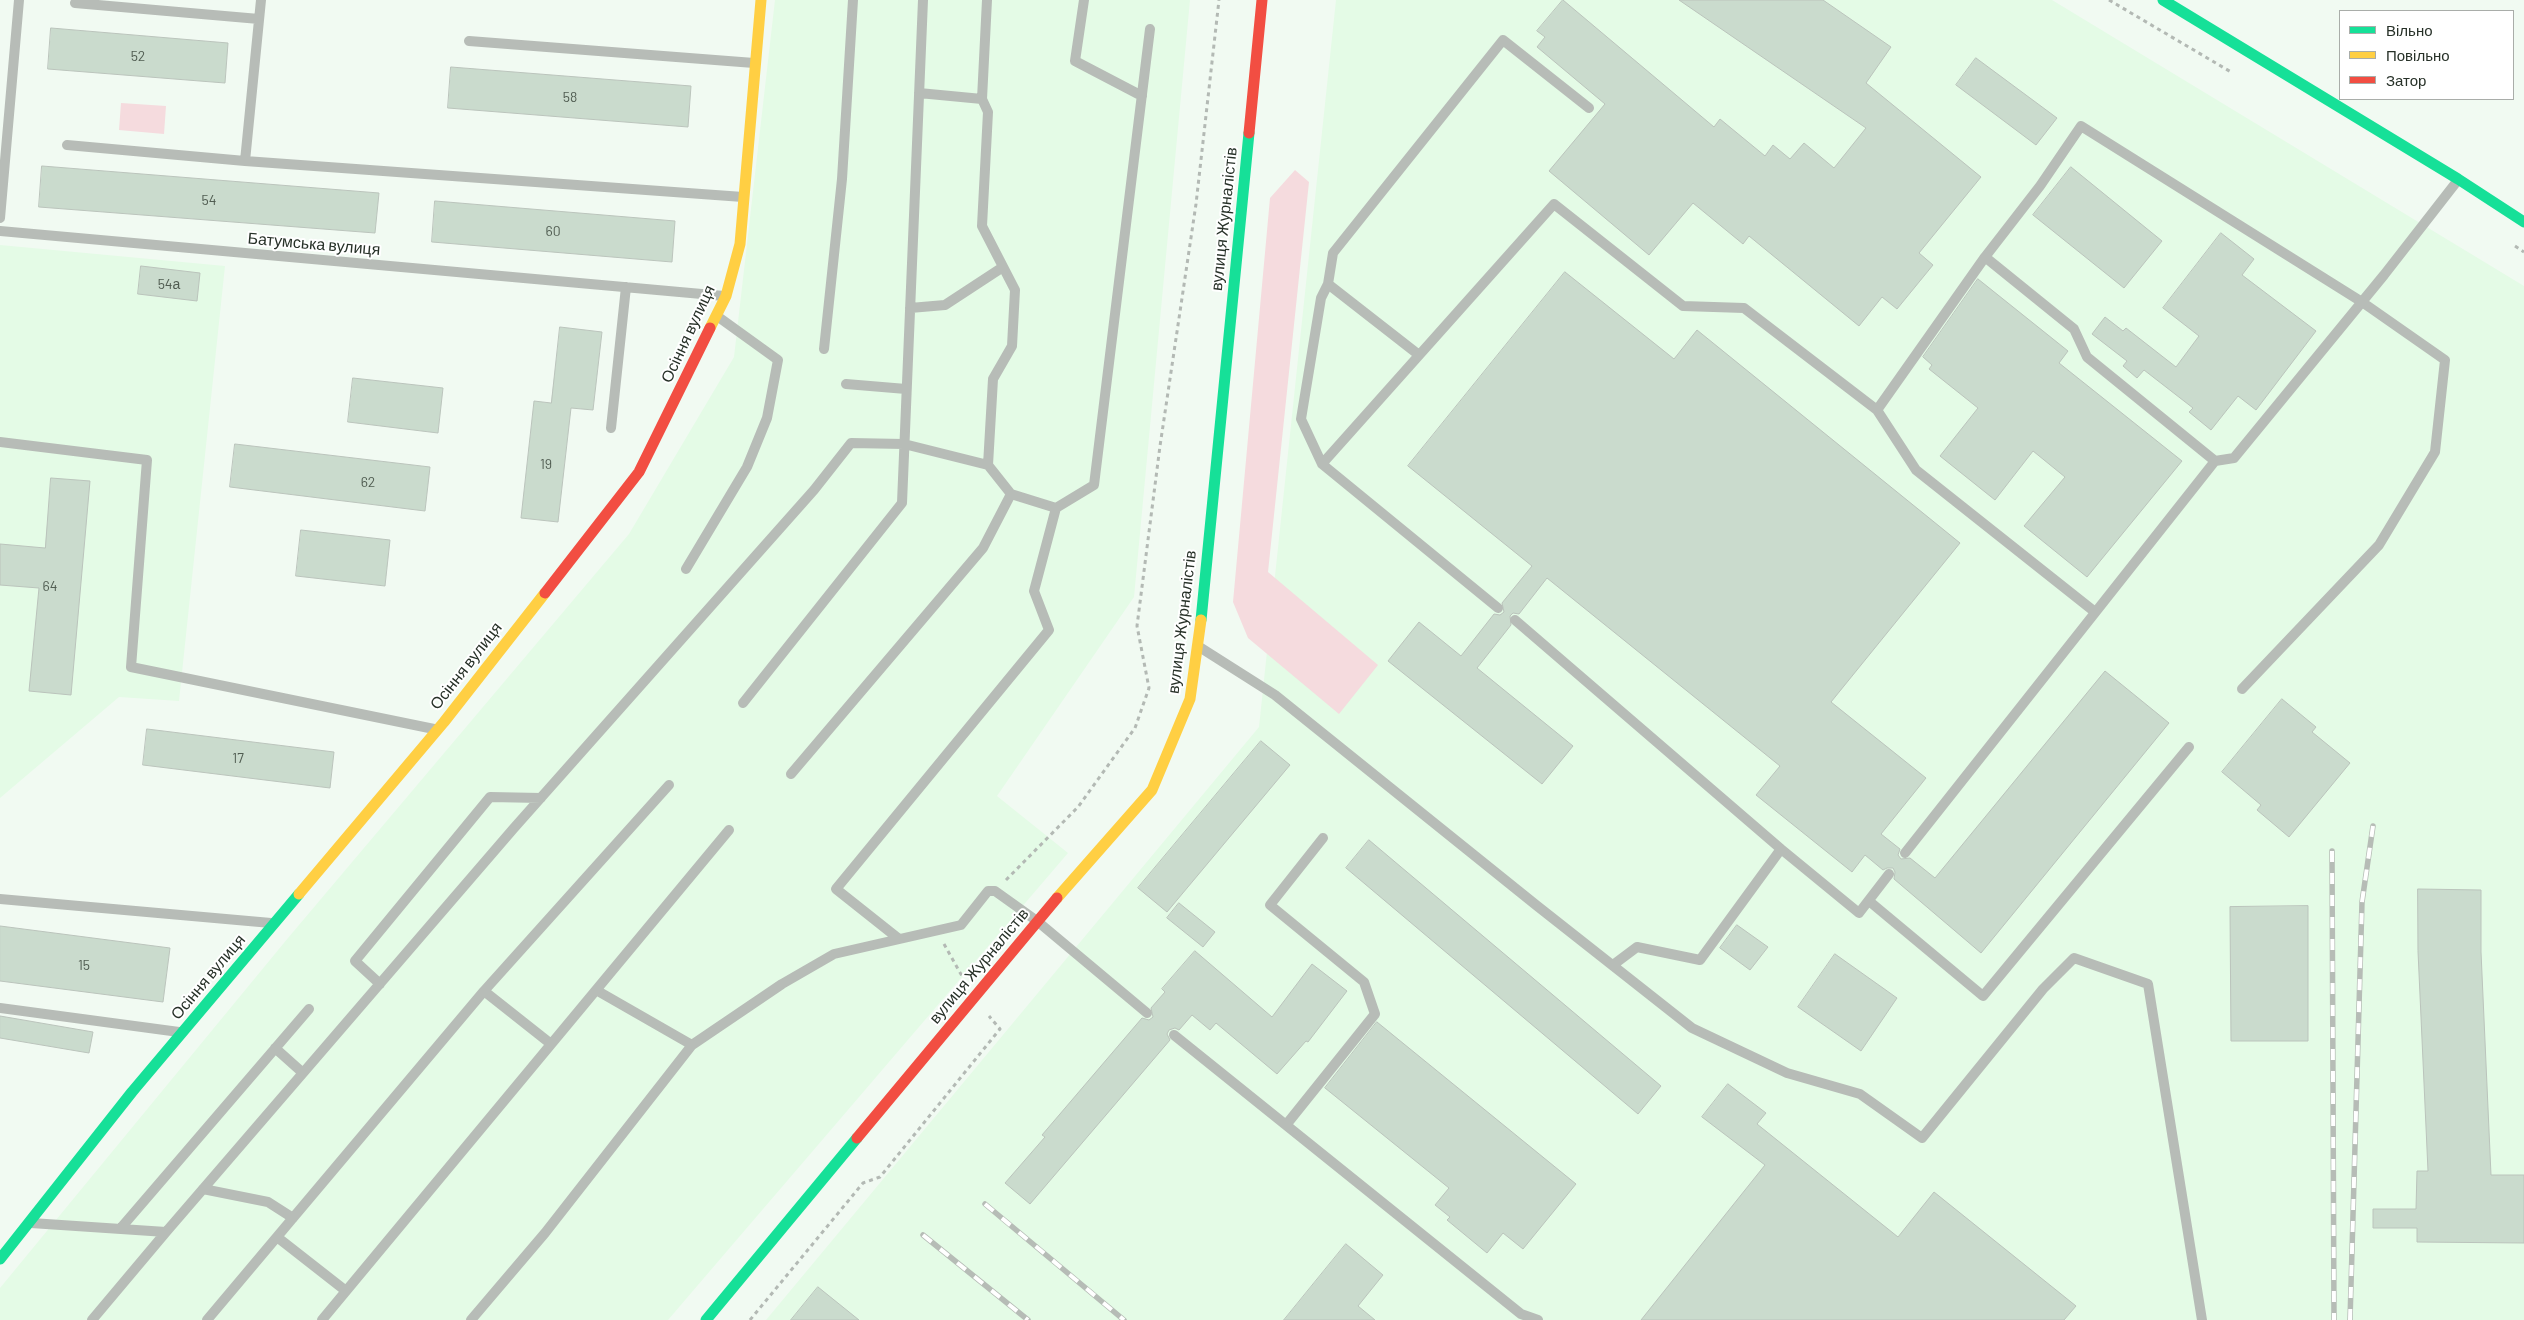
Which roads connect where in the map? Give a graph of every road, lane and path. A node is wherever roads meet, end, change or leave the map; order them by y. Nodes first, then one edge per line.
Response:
1 (19, 0) edge
2 (261, 0) edge
3 (762, 0) edge
4 (853, 0) edge
5 (923, 0) edge
6 (987, 0) edge
7 (1084, 0) edge
8 (1219, 0) edge
9 (1262, 0) edge
10 (2164, 0) edge
11 (75, 3) dead end
12 (260, 19) junction
13 (1150, 30) dead end
14 (469, 40) dead end
15 (756, 63) junction
16 (919, 93) junction
17 (1142, 96) junction
18 (982, 99) junction
19 (1589, 108) dead end
20 (67, 145) dead end
21 (245, 161) junction
22 (2458, 179) junction
23 (744, 197) junction
24 (0, 218) edge
25 (2524, 222) edge
26 (0, 230) edge
27 (1985, 257) junction
28 (1003, 267) junction
29 (1328, 284) junction
30 (626, 287) junction
31 (726, 296) junction
32 (2362, 302) junction
33 (910, 308) junction
34 (717, 315) junction
35 (824, 349) dead end
36 (1419, 355) junction
37 (846, 384) dead end
38 (906, 389) junction
39 (1877, 410) junction
40 (611, 428) dead end
41 (0, 442) edge
42 (904, 444) junction
43 (2215, 461) junction
44 (1322, 464) junction
45 (988, 465) junction
46 (1011, 494) junction
47 (1056, 508) junction
48 (686, 569) dead end
49 (1498, 608) dead end
50 (2095, 612) junction
51 (1515, 620) dead end
52 (1198, 646) junction
53 (2242, 689) dead end
54 (743, 703) dead end
55 (437, 730) junction
56 (2189, 747) dead end
57 (791, 774) dead end
58 (669, 785) dead end
59 (541, 798) junction
60 (729, 830) dead end
61 (1323, 838) dead end
62 (1781, 850) junction
63 (1905, 853) dead end
64 (1889, 874) dead end
65 (995, 891) junction
66 (0, 900) edge
67 (1868, 901) junction
68 (1037, 921) junction
69 (275, 923) junction
70 (899, 939) junction
71 (1613, 966) junction
72 (380, 984) junction
73 (596, 990) junction
74 (484, 991) junction
75 (0, 1008) edge
76 (309, 1009) dead end
77 (1147, 1013) dead end
78 (183, 1032) junction
79 (1174, 1035) dead end
80 (551, 1044) junction
81 (692, 1044) junction
82 (276, 1048) junction
83 (303, 1073) junction
84 (1286, 1125) junction
85 (203, 1189) junction
86 (293, 1218) junction
87 (29, 1223) junction
88 (120, 1229) junction
89 (166, 1232) junction
90 (277, 1237) junction
91 (0, 1259) edge
92 (346, 1291) junction
93 (92, 1320) edge
94 (207, 1320) edge
95 (322, 1320) edge
96 (471, 1320) edge
97 (706, 1320) edge
98 (1538, 1320) edge
99 (2202, 1320) edge

1 - 24 lane
2 - 12 lane
3 - 15 street, Осіння вулиця
4 - 35 lane
5 - 16 lane
6 - 18 lane
7 - 17 lane
8 - 65 path
9 - 52 street, вулиця Журналістів
10 - 22 street
11 - 12 lane
12 - 21 lane
13 - 17 lane
14 - 15 lane
15 - 23 street, Осіння вулиця
16 - 18 lane
16 - 33 lane
17 - 47 lane
18 - 28 lane
19 - 29 lane
20 - 21 lane
21 - 23 lane
22 - 25 street
22 - 32 lane
23 - 31 street, Осіння вулиця
26 - 30 lane, Батумська вулиця
27 - 32 lane
27 - 39 lane
27 - 43 lane
28 - 33 lane
28 - 45 lane
29 - 36 lane
29 - 44 lane
30 - 31 lane, Батумська вулиця
30 - 40 lane
31 - 34 street, Осіння вулиця
32 - 43 lane
32 - 53 lane
33 - 38 lane
34 - 48 lane
34 - 55 street, Осіння вулиця
36 - 39 lane
36 - 44 lane
37 - 38 lane
38 - 42 lane
39 - 50 lane
41 - 55 lane
42 - 45 lane
42 - 54 lane
42 - 59 lane
43 - 50 lane
44 - 49 lane
45 - 46 lane
46 - 47 lane
46 - 57 lane
47 - 70 lane
50 - 63 lane
51 - 62 lane
52 - 68 street, вулиця Журналістів
52 - 71 lane
55 - 69 street, Осіння вулиця
56 - 67 lane
58 - 74 lane
59 - 72 lane
59 - 72 lane
60 - 73 lane
61 - 84 lane
62 - 67 lane
62 - 71 lane
64 - 67 lane
65 - 68 lane
65 - 70 lane
66 - 69 lane
68 - 77 lane
68 - 97 street, вулиця Журналістів
69 - 78 street, Осіння вулиця
70 - 81 lane
71 - 99 lane
72 - 83 lane
73 - 80 lane
73 - 81 lane
74 - 80 lane
74 - 86 lane
75 - 78 lane
76 - 82 lane
78 - 87 street, Осіння вулиця
79 - 84 lane
80 - 92 lane
81 - 96 lane
82 - 83 lane
82 - 88 lane
83 - 85 lane
84 - 98 lane
85 - 86 lane
85 - 89 lane
86 - 90 lane
87 - 88 lane
87 - 91 street, Осіння вулиця
88 - 89 lane
89 - 93 lane
90 - 92 lane
90 - 94 lane
92 - 95 lane

